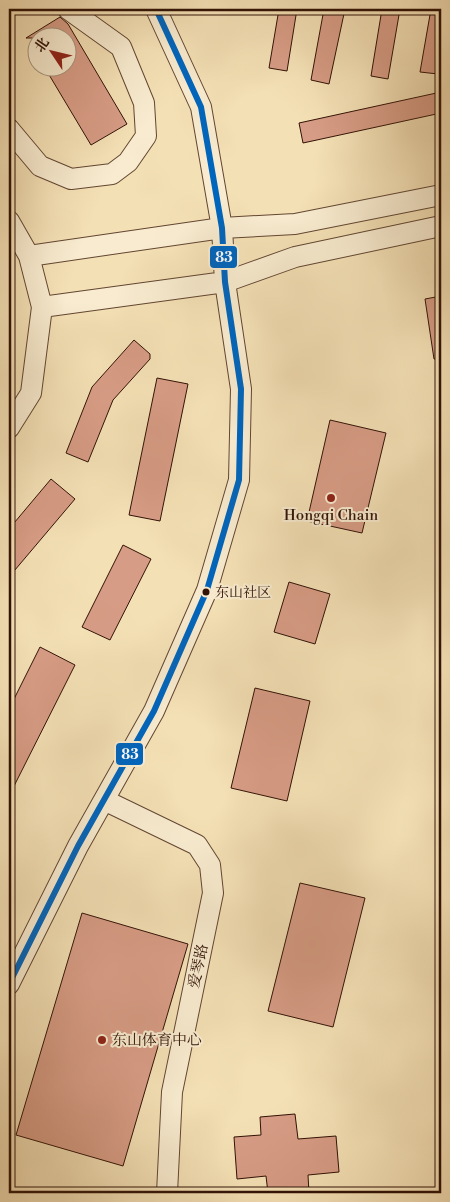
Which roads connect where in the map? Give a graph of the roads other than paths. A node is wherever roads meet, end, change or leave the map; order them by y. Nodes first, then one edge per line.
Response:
1 (68, 9) edge
2 (156, 9) edge
3 (9, 129) edge
4 (441, 195) edge
5 (9, 221) edge
6 (441, 226) edge
7 (222, 228) junction
8 (29, 256) junction
9 (225, 282) junction
10 (42, 307) junction
11 (9, 428) edge
12 (104, 800) junction
13 (9, 984) edge
14 (167, 1193) edge

1 - 3 street
2 - 7 street
4 - 7 street
5 - 8 street
6 - 9 street
7 - 8 street
7 - 9 street
8 - 10 street
9 - 10 street
9 - 12 street
10 - 11 street
12 - 13 street
12 - 14 street, 爱琴路

